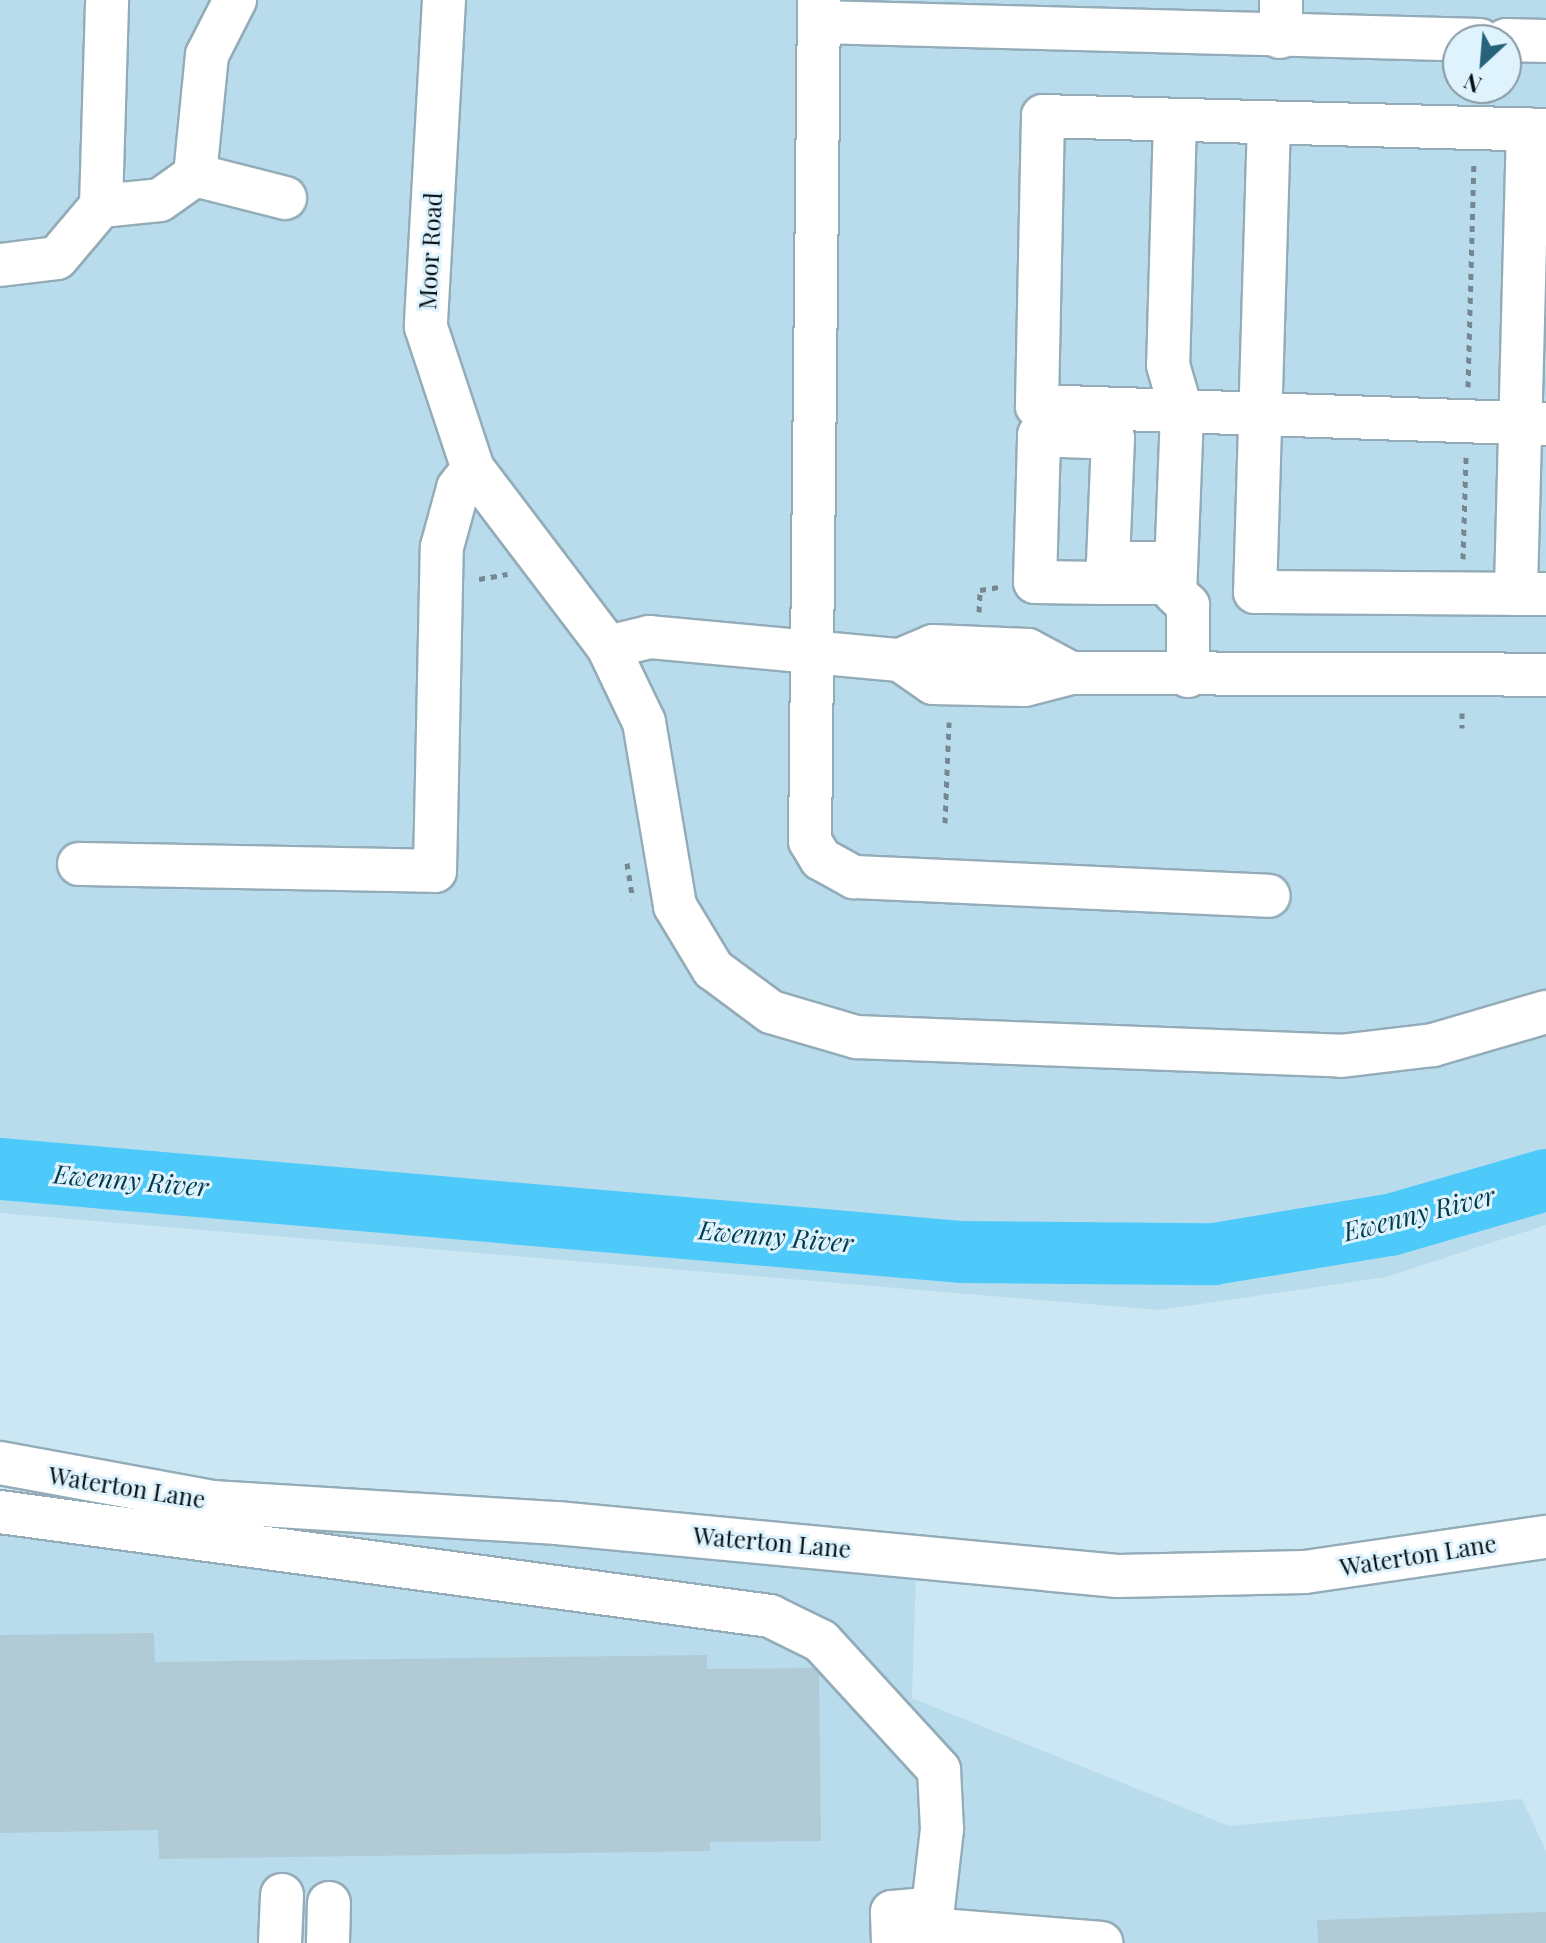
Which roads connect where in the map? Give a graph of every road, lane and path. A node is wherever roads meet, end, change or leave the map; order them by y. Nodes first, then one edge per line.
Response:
1 (107, 0) edge
2 (235, 0) edge
3 (444, 0) edge
4 (819, 11) edge
5 (1196, 18) edge
6 (1280, 18) edge
7 (1442, 36) edge
8 (1522, 40) edge
9 (1546, 41) edge
10 (1175, 120) junction
11 (1269, 122) junction
12 (1537, 130) edge
13 (195, 175) junction
14 (285, 198) dead end
15 (101, 206) junction
16 (0, 265) edge
17 (1182, 413) junction
18 (1263, 415) junction
19 (1534, 423) edge
20 (473, 469) junction
21 (1107, 573) dead end
22 (1175, 580) junction
23 (515, 581) dead end
24 (478, 590) dead end
25 (1531, 594) edge
26 (608, 647) junction
27 (811, 651) junction
28 (1174, 675) junction
29 (1546, 675) edge
30 (627, 854) dead end
31 (79, 864) dead end
32 (1269, 896) dead end
33 (637, 908) dead end
34 (1546, 1012) edge
35 (0, 1463) edge
36 (0, 1512) edge
37 (1546, 1537) edge
38 (282, 1895) dead end
39 (914, 1927) edge
40 (280, 1943) edge
41 (1101, 1943) edge

1 - 15 street
2 - 13 street
3 - 20 street, Moor Road
4 - 5 street
4 - 27 street
5 - 6 street
6 - 7 street
8 - 9 street
10 - 11 street
10 - 17 street
10 - 17 street
11 - 12 street
11 - 18 street
12 - 19 street
13 - 14 street
13 - 15 street
15 - 16 street
17 - 18 street
17 - 22 street
18 - 19 street
18 - 25 street
19 - 25 street
20 - 26 street, Moor Road
20 - 31 street
21 - 22 street
22 - 28 street
23 - 24 path
26 - 27 street
26 - 34 street, Moor Road
27 - 28 street
27 - 32 street
28 - 29 street
30 - 33 path
35 - 37 street, Waterton Lane
36 - 39 street
38 - 40 street
39 - 41 street

